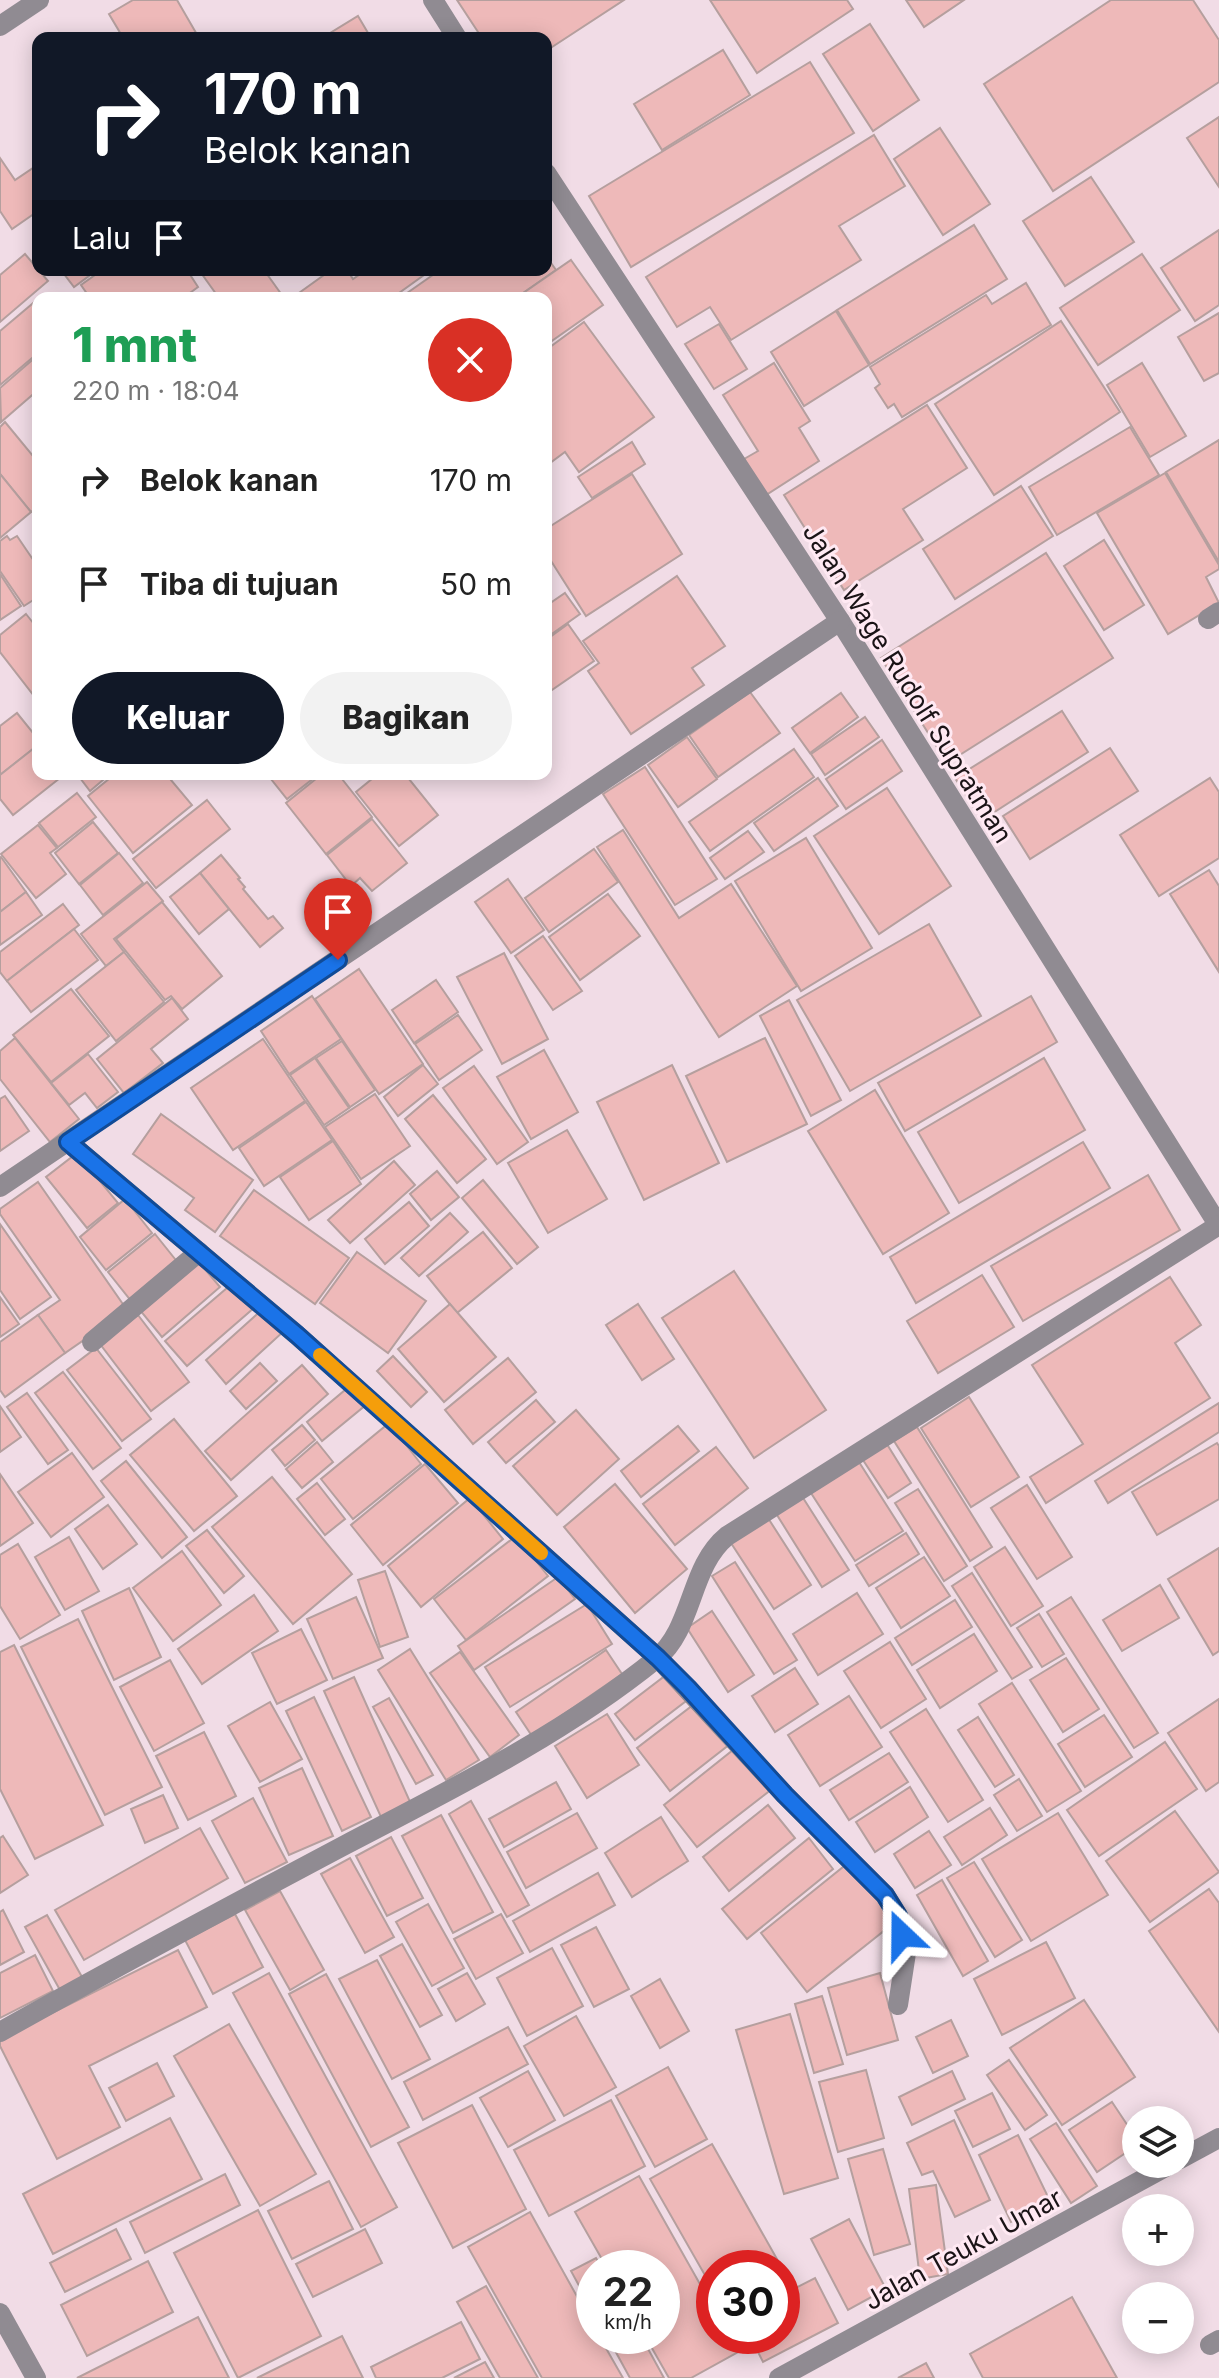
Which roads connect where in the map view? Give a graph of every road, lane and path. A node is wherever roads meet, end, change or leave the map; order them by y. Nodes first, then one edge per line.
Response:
1 (39, 0) edge
2 (433, 0) edge
3 (0, 26) edge
4 (453, 32) edge
5 (552, 182) edge
6 (840, 621) junction
7 (75, 1138) junction
8 (0, 1187) edge
9 (1219, 1226) edge
10 (199, 1252) junction
11 (92, 1342) dead end
12 (663, 1652) junction
13 (898, 2005) dead end
14 (0, 2032) edge
15 (1219, 2138) edge
16 (1194, 2151) edge
17 (1145, 2178) edge
18 (0, 2313) edge
19 (36, 2378) edge
20 (779, 2378) edge

1 - 3 street
2 - 4 street
5 - 6 street, Jalan Wage Rudolf Supratman
6 - 7 street
6 - 9 street, Jalan Wage Rudolf Supratman
7 - 8 street
7 - 10 street
9 - 12 street
10 - 11 street
10 - 12 street
12 - 13 street
12 - 14 street
15 - 16 street
17 - 20 street, Jalan Teuku Umar
18 - 19 street

